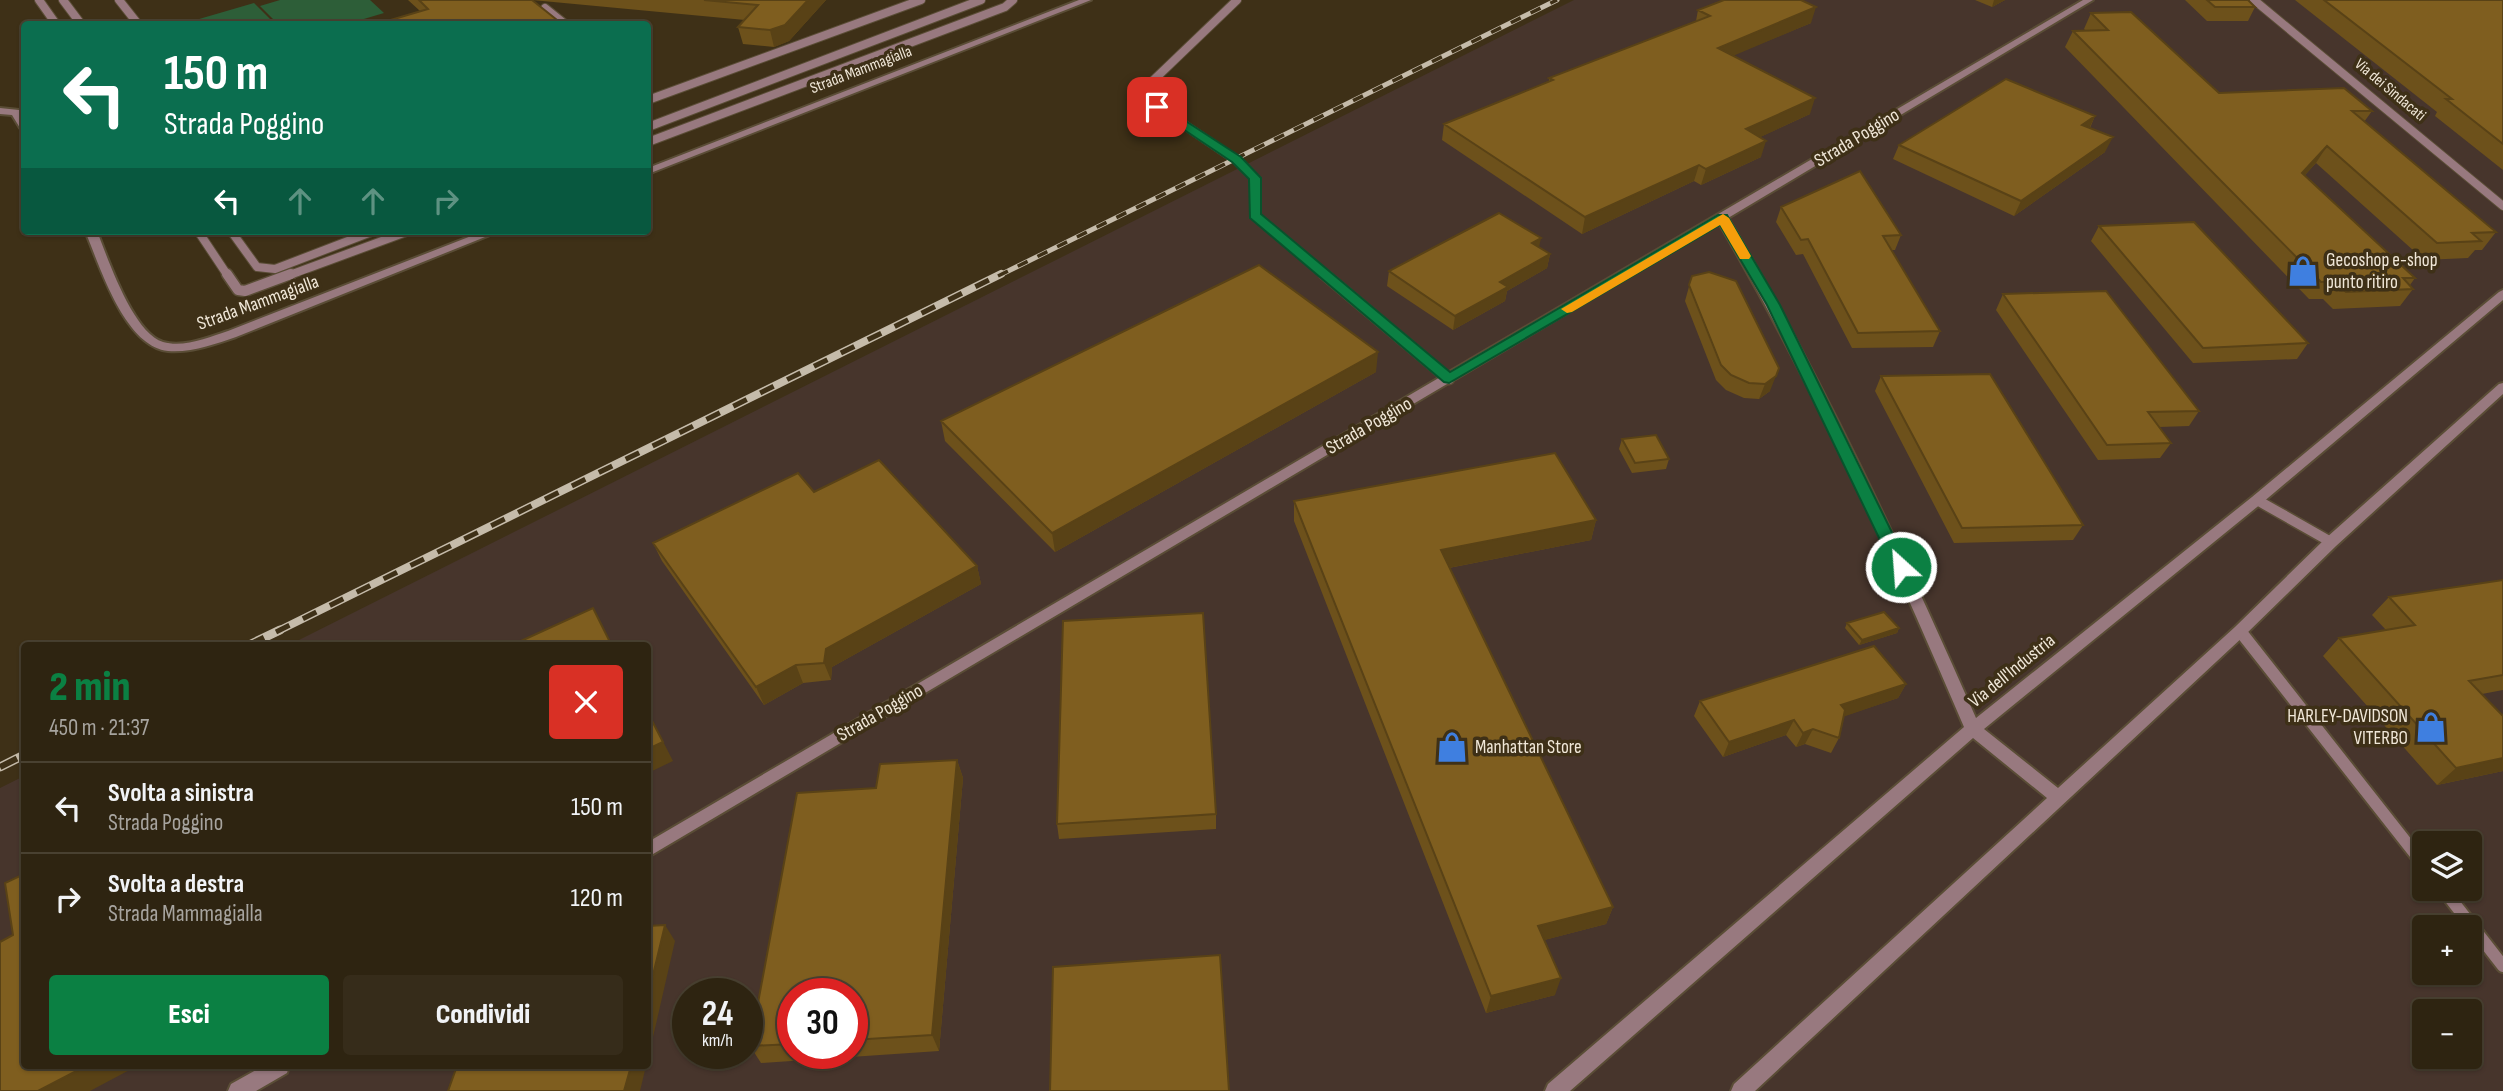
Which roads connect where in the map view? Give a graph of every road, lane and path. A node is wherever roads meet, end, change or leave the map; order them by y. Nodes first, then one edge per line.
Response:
1 (39, 0) edge
2 (63, 0) edge
3 (119, 0) edge
4 (921, 0) edge
5 (981, 0) edge
6 (1013, 0) edge
7 (1087, 0) edge
8 (1237, 0) edge
9 (2089, 0) edge
10 (2254, 0) edge
11 (545, 8) edge
12 (54, 21) edge
13 (79, 21) edge
14 (136, 21) edge
15 (561, 21) edge
16 (651, 96) edge
17 (0, 111) edge
18 (21, 121) edge
19 (651, 126) edge
20 (651, 141) edge
21 (651, 170) edge
22 (2503, 206) edge
23 (1723, 218) junction
24 (93, 235) edge
25 (201, 235) edge
26 (234, 235) edge
27 (364, 235) edge
28 (398, 235) edge
29 (484, 235) edge
30 (2503, 294) edge
31 (1449, 379) junction
32 (2503, 387) edge
33 (2257, 500) junction
34 (2331, 542) junction
35 (2241, 631) junction
36 (1973, 729) junction
37 (2059, 798) junction
38 (651, 848) edge
39 (2412, 850) edge
40 (2452, 901) edge
41 (2503, 966) edge
42 (276, 1069) edge
43 (238, 1091) edge
44 (1555, 1091) edge
45 (1741, 1091) edge

1 - 12 lane
2 - 13 lane
3 - 14 lane
4 - 16 lane
5 - 19 lane
6 - 20 lane
7 - 21 street, Strada Mammagialla
8 - 31 lane
9 - 23 street, Strada Poggino
10 - 22 lane, Via dei Sindacati
11 - 15 lane
17 - 18 street
23 - 31 street, Strada Poggino
23 - 36 street
24 - 29 street, Strada Mammagialla
25 - 28 lane
26 - 27 lane
30 - 33 street, Via dell'Industria
31 - 38 street, Strada Poggino
32 - 34 street
33 - 34 lane
33 - 36 street, Via dell'Industria
34 - 35 street
35 - 37 street
35 - 39 lane
36 - 37 street
36 - 44 street, Via dell'Industria
37 - 45 street
40 - 41 lane
42 - 43 street

